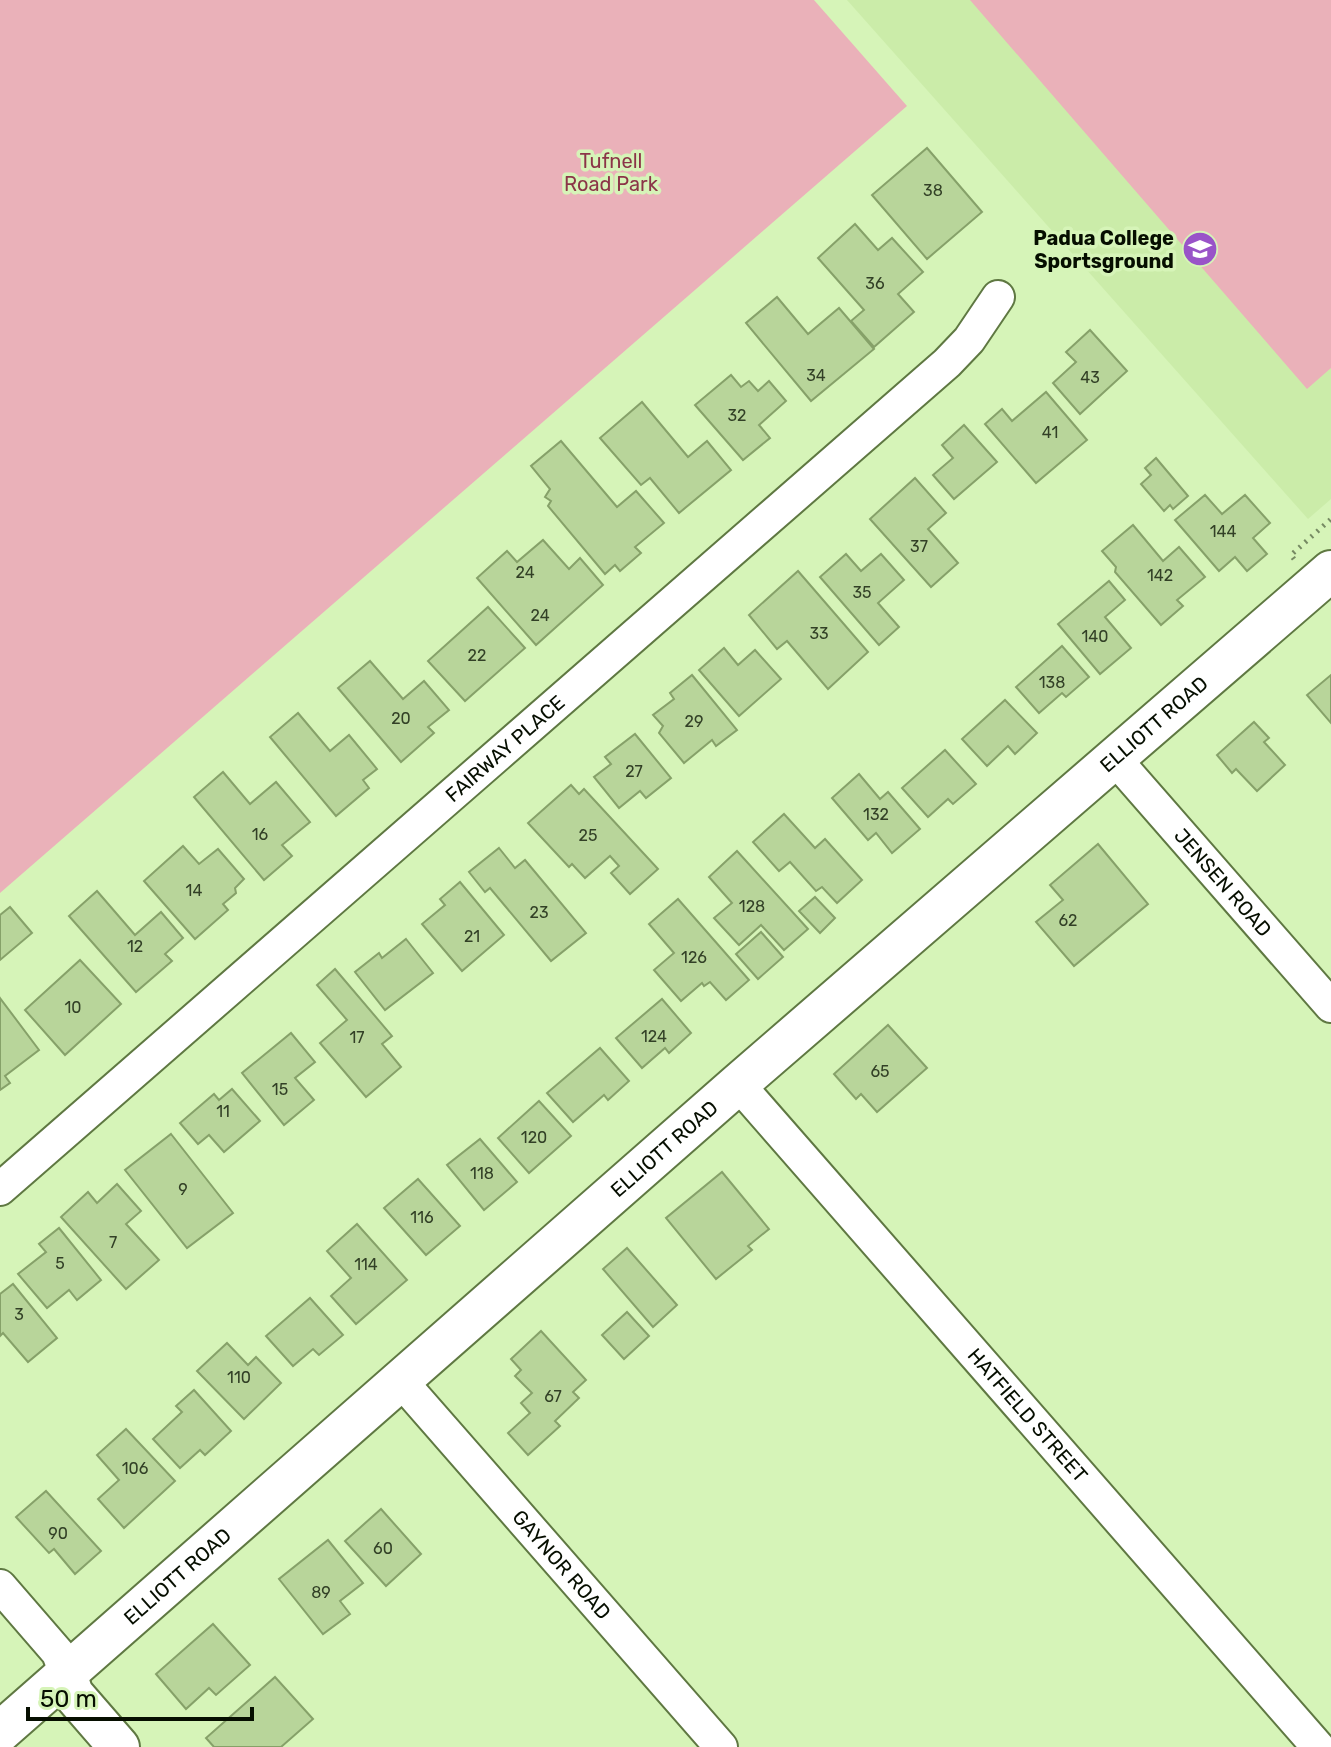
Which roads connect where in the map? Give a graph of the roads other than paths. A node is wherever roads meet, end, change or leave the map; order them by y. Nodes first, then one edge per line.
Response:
1 (998, 297) dead end
2 (1331, 571) edge
3 (1115, 759) junction
4 (1331, 1006) edge
5 (738, 1084) junction
6 (0, 1189) edge
7 (401, 1381) junction
8 (0, 1586) edge
9 (66, 1674) junction
10 (0, 1732) edge
11 (119, 1747) edge
12 (721, 1747) edge
13 (1318, 1747) edge

1 - 6 street, FAIRWAY PLACE
2 - 3 street, ELLIOTT ROAD
3 - 4 street, JENSEN ROAD
3 - 5 street, ELLIOTT ROAD
5 - 7 street, ELLIOTT ROAD
5 - 13 street, HATFIELD STREET
7 - 9 street, ELLIOTT ROAD
7 - 12 street, GAYNOR ROAD
8 - 9 street
9 - 10 street, ELLIOTT ROAD
9 - 11 street

